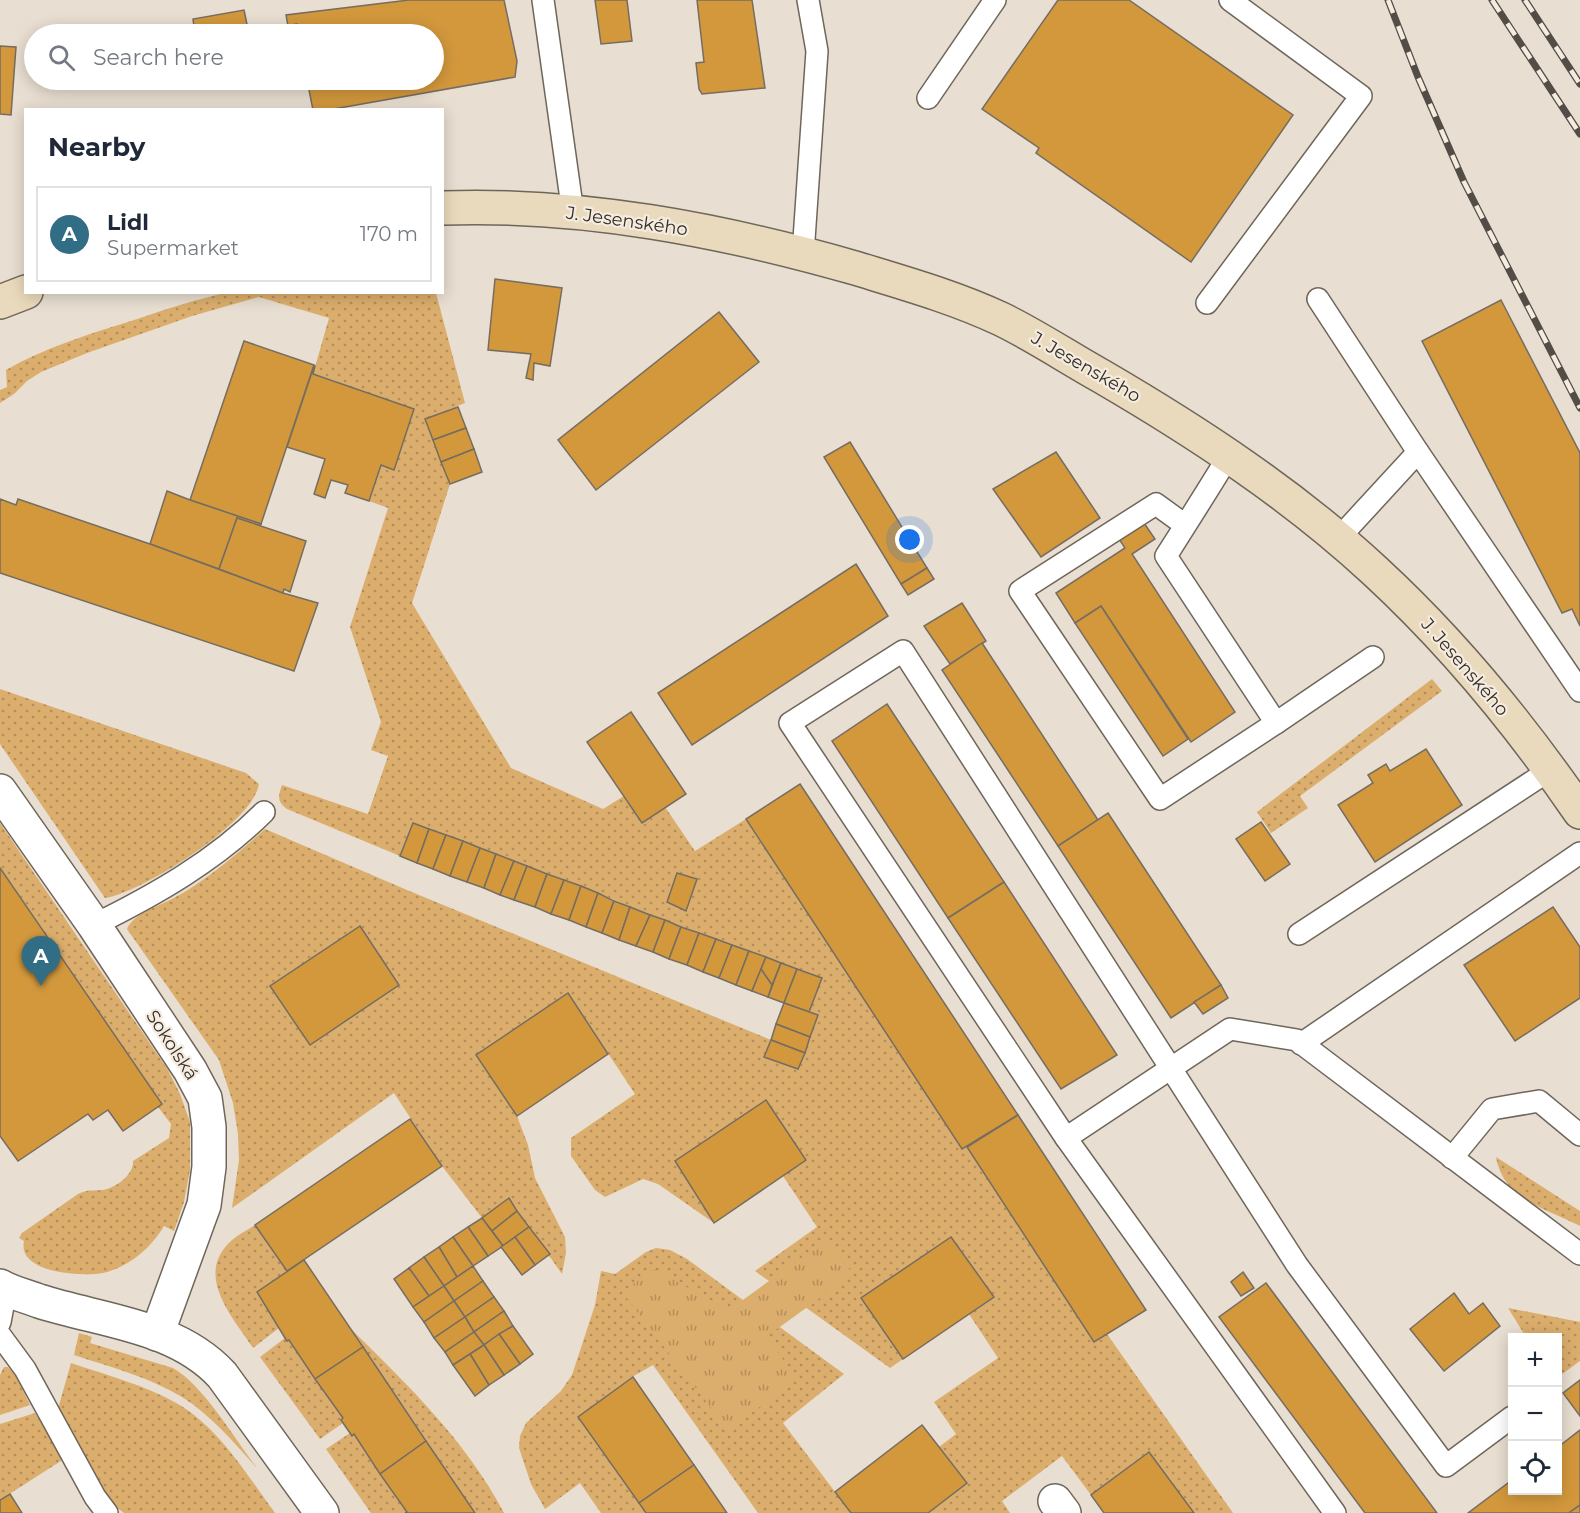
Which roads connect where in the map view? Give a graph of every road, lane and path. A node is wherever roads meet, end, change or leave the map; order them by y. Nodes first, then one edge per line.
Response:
1 (543, 0) edge
2 (808, 0) edge
3 (995, 0) edge
4 (1230, 0) edge
5 (928, 98) dead end
6 (444, 208) edge
7 (573, 213) junction
8 (803, 254) junction
9 (24, 293) edge
10 (1318, 299) dead end
11 (0, 302) edge
12 (1207, 303) dead end
13 (1419, 453) junction
14 (1228, 457) junction
15 (1185, 525) junction
16 (1338, 539) junction
17 (1373, 657) dead end
18 (1580, 691) edge
19 (1276, 723) junction
20 (1550, 770) junction
21 (0, 791) edge
22 (264, 812) dead end
23 (1580, 812) edge
24 (1580, 853) edge
25 (94, 925) junction
26 (1299, 934) dead end
27 (1301, 1044) junction
28 (1170, 1068) junction
29 (1580, 1135) edge
30 (1066, 1138) junction
31 (1452, 1158) junction
32 (1580, 1254) edge
33 (3, 1288) edge
34 (0, 1322) edge
35 (157, 1334) junction
36 (0, 1335) edge
37 (1508, 1420) edge
38 (107, 1513) edge
39 (322, 1513) edge
40 (1335, 1513) edge

1 - 7 lane
2 - 8 lane
3 - 5 lane
4 - 12 lane
6 - 7 street, J. Jesenského
7 - 8 street, J. Jesenského
8 - 14 street, J. Jesenského
9 - 11 street
10 - 13 lane
13 - 16 lane
13 - 18 lane
14 - 15 lane
14 - 16 street, J. Jesenského
15 - 19 lane
15 - 19 lane
16 - 20 street, J. Jesenského
17 - 19 lane
20 - 23 street, J. Jesenského
20 - 26 lane
21 - 25 street, Sokolská
22 - 25 lane
24 - 27 lane
25 - 35 street, Sokolská
27 - 28 lane
27 - 31 lane
28 - 30 lane
28 - 30 lane
28 - 37 lane
29 - 31 lane
30 - 40 lane
31 - 32 lane
33 - 34 lane
33 - 35 street
35 - 39 street
36 - 38 lane

